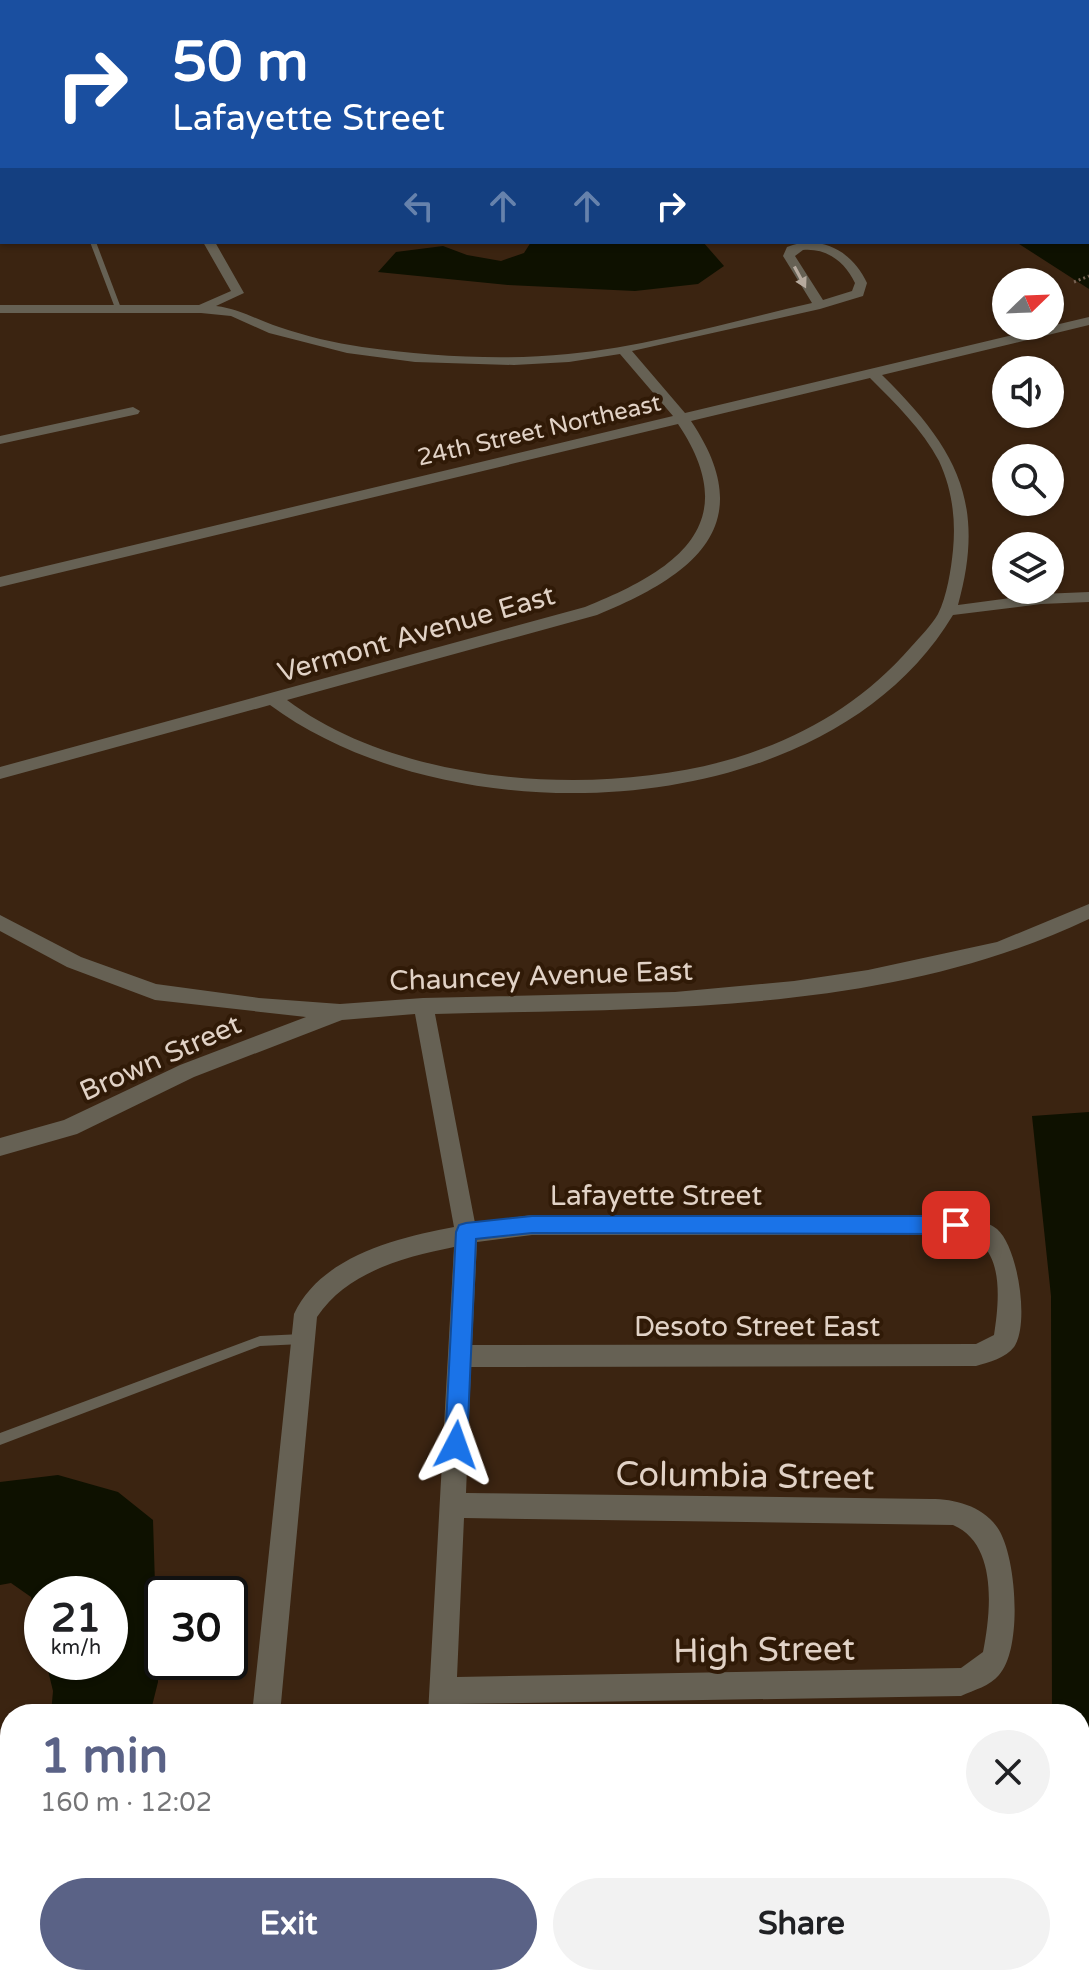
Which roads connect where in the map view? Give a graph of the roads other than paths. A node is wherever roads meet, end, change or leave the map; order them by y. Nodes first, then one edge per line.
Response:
1 (94, 244) edge
2 (210, 244) edge
3 (820, 305) junction
4 (118, 308) junction
5 (0, 309) edge
6 (201, 309) junction
7 (1089, 321) edge
8 (623, 349) junction
9 (873, 373) junction
10 (133, 411) dead end
11 (681, 419) junction
12 (0, 440) edge
13 (0, 582) edge
14 (1089, 597) edge
15 (948, 611) junction
16 (274, 699) junction
17 (0, 773) edge
18 (1089, 911) edge
19 (0, 922) edge
20 (423, 1006) junction
21 (340, 1012) junction
22 (0, 1147) edge
23 (466, 1232) junction
24 (1007, 1297) joint
25 (304, 1339) junction
26 (462, 1356) junction
27 (0, 1439) edge
28 (452, 1505) junction
29 (999, 1575) joint
30 (442, 1702) edge
31 (267, 1704) edge

1 - 4 lane
2 - 6 street
3 -> 3 street
3 - 8 street
4 - 5 street
4 - 6 street
6 - 8 street
7 - 9 street, 24th Street Northeast
8 - 11 street, Vermont Avenue East
9 - 11 street, 24th Street Northeast
9 - 15 street
10 - 12 street
11 - 13 street, 24th Street Northeast
11 - 16 street, Vermont Avenue East
14 - 15 street
15 - 16 street
16 - 17 street, Vermont Avenue East
18 - 20 street, Chauncey Avenue East
19 - 21 street, Chauncey Avenue East
20 - 21 street, Chauncey Avenue East
20 - 23 street
21 - 22 street, Brown Street
23 - 24 street, Lafayette Street
23 - 25 street, Lafayette Street
23 - 26 street
24 - 26 street, Desoto Street East
25 - 27 lane
25 - 31 street, Lafayette Street
26 - 28 street
28 - 29 street, Columbia Street
28 - 30 street
29 - 30 street, High Street

